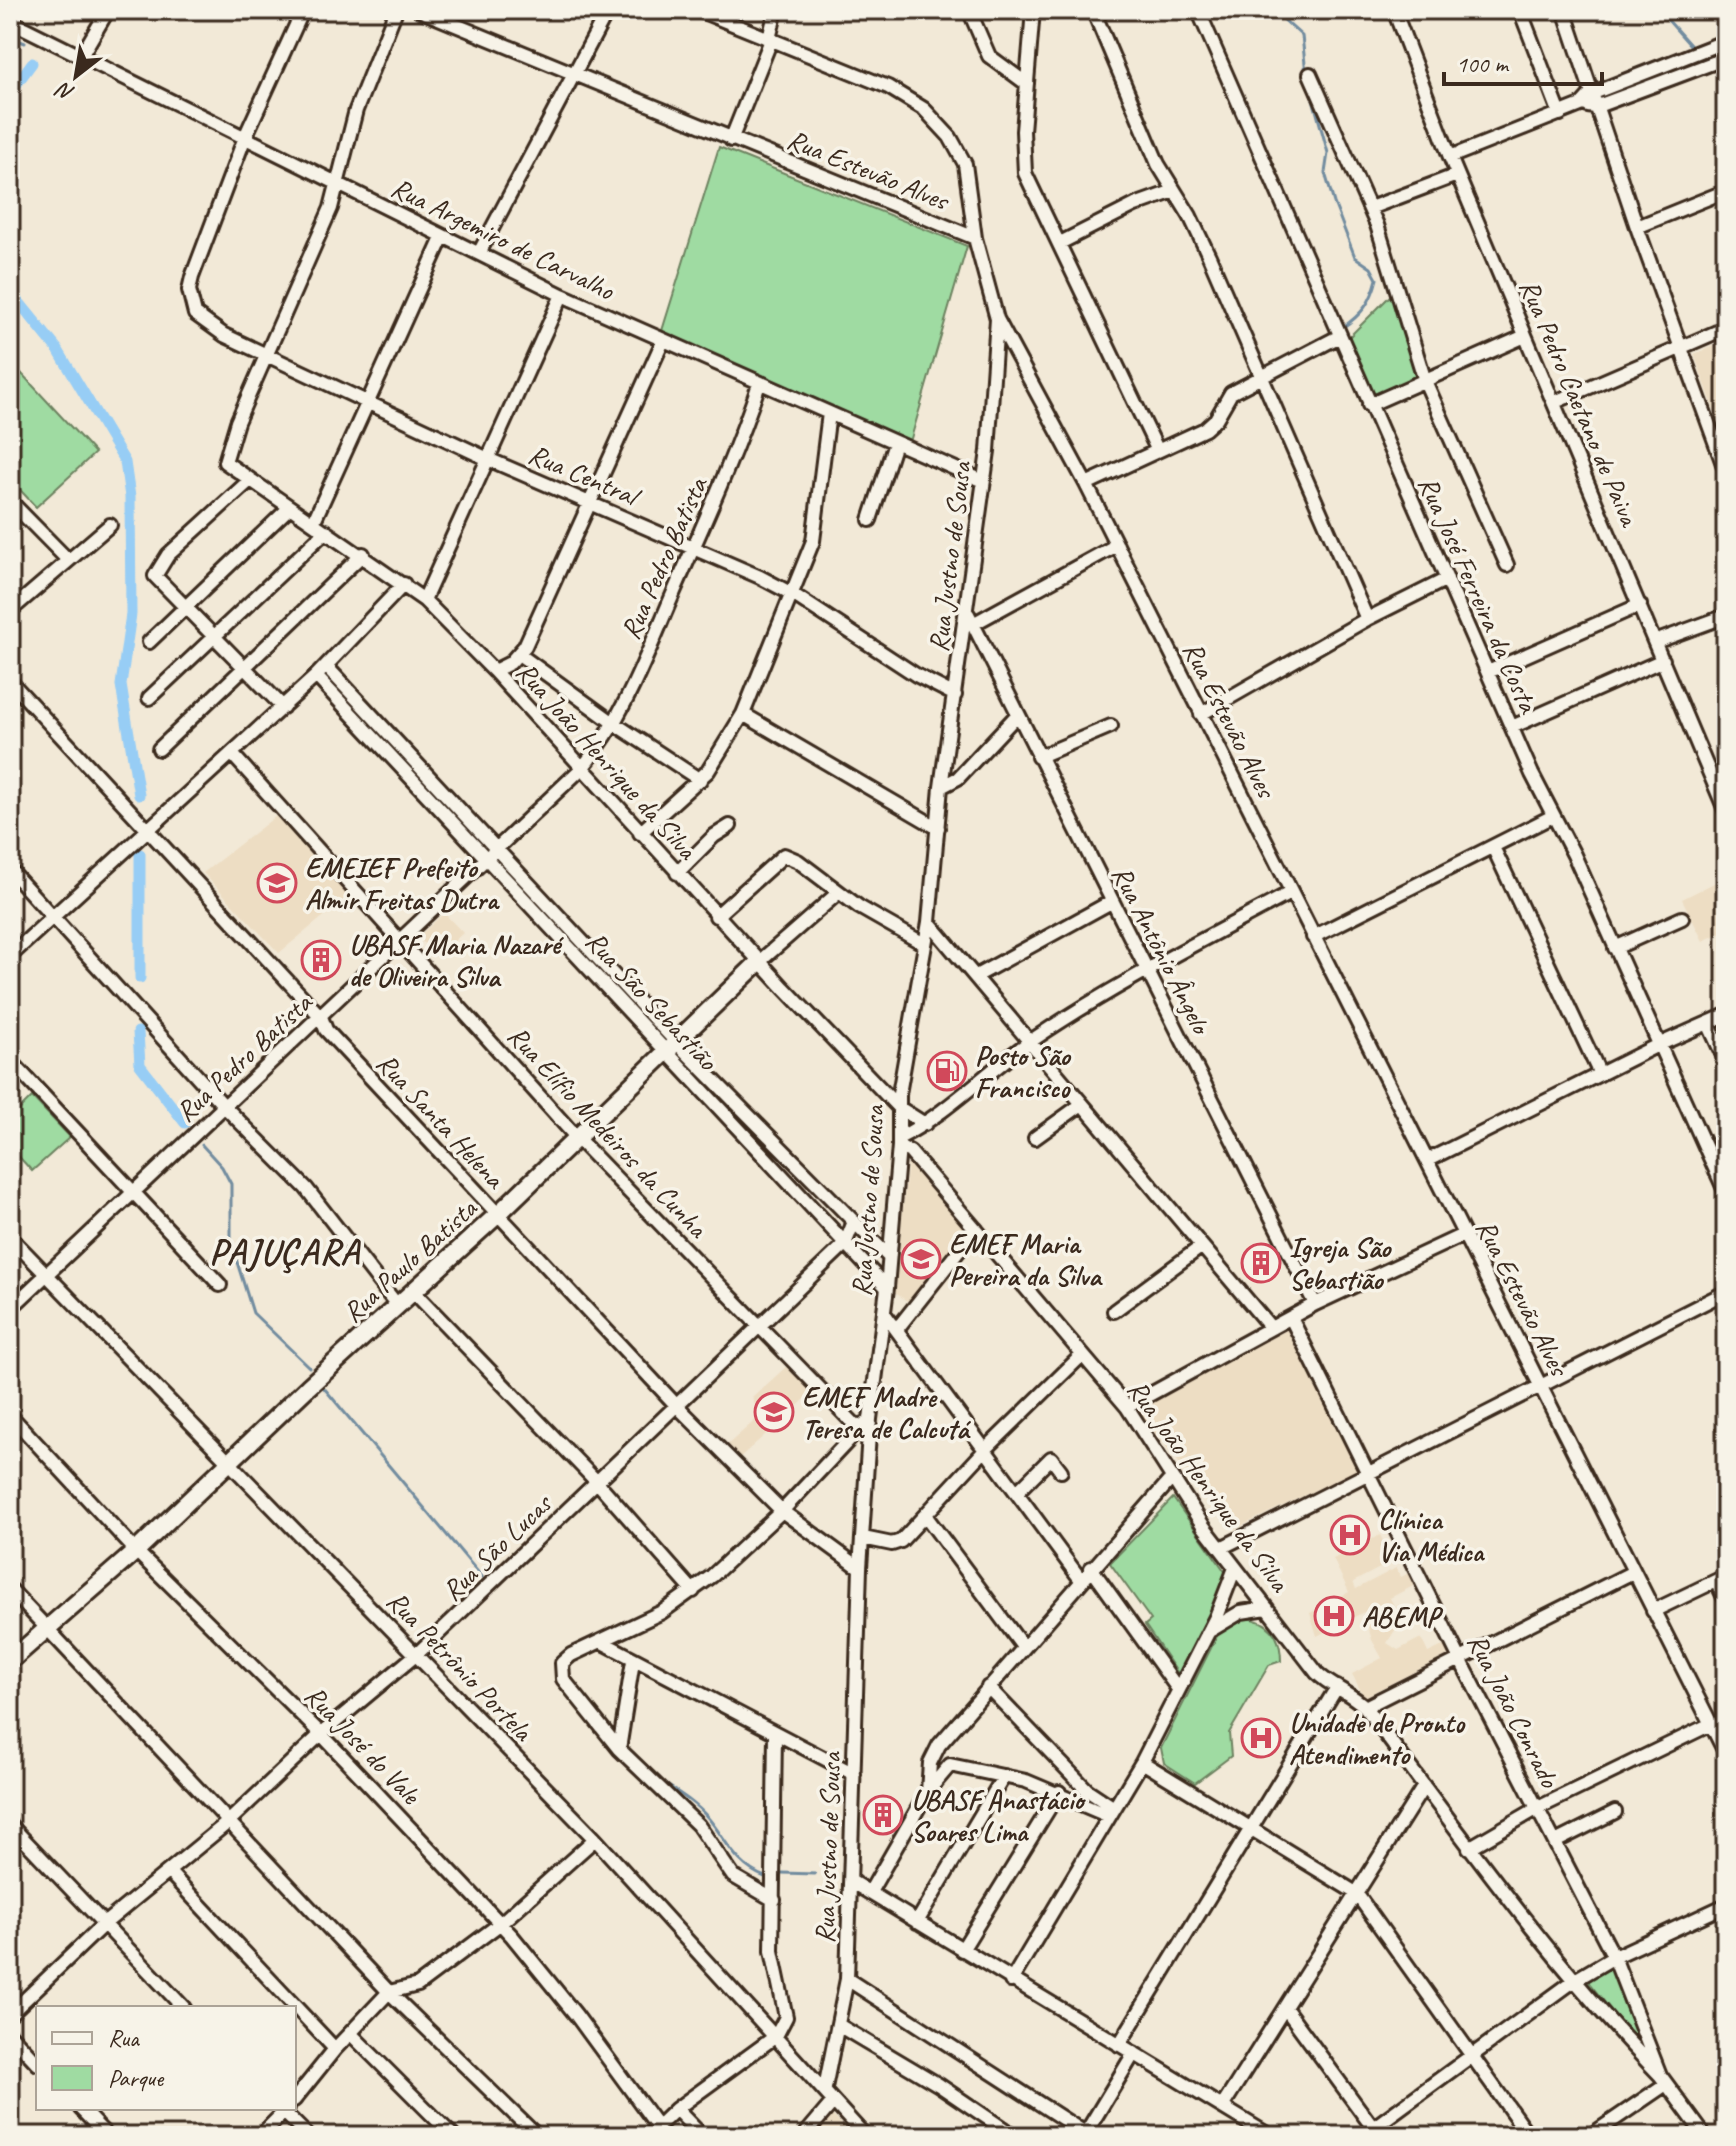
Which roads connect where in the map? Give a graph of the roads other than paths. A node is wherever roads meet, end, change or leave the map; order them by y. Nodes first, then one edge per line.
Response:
1 (108, 10) edge
2 (303, 10) edge
3 (396, 10) edge
4 (419, 10) edge
5 (608, 10) edge
6 (698, 10) edge
7 (776, 10) edge
8 (969, 10) edge
9 (1033, 10) edge
10 (1093, 10) edge
11 (1198, 10) edge
12 (1394, 10) edge
13 (1520, 10) edge
14 (1564, 10) edge
15 (10, 21) edge
16 (770, 40) junction
17 (1726, 41) edge
18 (81, 56) junction
19 (1726, 58) edge
20 (575, 72) junction
21 (1310, 74) dead end
22 (1027, 84) junction
23 (1593, 100) junction
24 (1560, 114) junction
25 (245, 137) junction
26 (731, 140) junction
27 (1450, 157) junction
28 (1457, 175) junction
29 (338, 185) junction
30 (1174, 191) junction
31 (1726, 191) edge
32 (1370, 208) junction
33 (1637, 227) junction
34 (443, 236) junction
35 (975, 238) junction
36 (1060, 243) junction
37 (479, 253) junction
38 (562, 295) junction
39 (997, 319) junction
40 (1726, 328) edge
41 (1340, 336) junction
42 (1525, 336) junction
43 (663, 341) junction
44 (1683, 347) junction
45 (268, 357) junction
46 (1263, 377) junction
47 (1425, 381) junction
48 (759, 384) junction
49 (1555, 402) junction
50 (366, 404) junction
51 (1369, 405) junction
52 (829, 413) junction
53 (895, 443) junction
54 (1157, 449) junction
55 (488, 459) junction
56 (1726, 472) edge
57 (249, 481) junction
58 (983, 481) junction
59 (1086, 484) junction
60 (10, 501) edge
61 (591, 504) junction
62 (289, 508) junction
63 (870, 520) dead end
64 (313, 523) junction
65 (110, 525) dead end
66 (326, 531) junction
67 (1117, 545) junction
68 (693, 548) junction
69 (363, 554) junction
70 (68, 560) junction
71 (1507, 565) dead end
72 (1447, 579) junction
73 (404, 584) junction
74 (794, 595) junction
75 (424, 600) junction
76 (1640, 605) junction
77 (185, 606) junction
78 (10, 611) edge
79 (1726, 616) edge
80 (970, 619) junction
81 (1367, 619) junction
82 (215, 636) junction
83 (149, 642) dead end
84 (1655, 642) junction
85 (520, 655) junction
86 (1663, 660) junction
87 (326, 666) junction
88 (246, 667) junction
89 (494, 671) junction
90 (1488, 672) junction
91 (316, 676) junction
92 (10, 681) edge
93 (955, 695) junction
94 (149, 698) dead end
95 (283, 707) junction
96 (743, 714) junction
97 (1018, 714) junction
98 (1201, 714) junction
99 (615, 724) junction
100 (1111, 726) dead end
101 (1512, 727) junction
102 (159, 749) dead end
103 (233, 755) junction
104 (1038, 757) junction
105 (583, 767) junction
106 (700, 780) junction
107 (941, 787) junction
108 (1726, 812) edge
109 (1553, 816) junction
110 (730, 826) dead end
111 (938, 828) junction
112 (149, 829) junction
113 (640, 833) junction
114 (1493, 847) junction
115 (498, 848) junction
116 (488, 858) junction
117 (10, 870) edge
118 (677, 873) junction
119 (838, 893) junction
120 (1290, 893) junction
121 (1111, 902) junction
122 (716, 916) junction
123 (54, 917) junction
124 (1682, 918) dead end
125 (929, 922) junction
126 (1313, 937) junction
127 (401, 942) junction
128 (924, 944) junction
129 (1615, 948) junction
130 (10, 956) edge
131 (759, 962) junction
132 (609, 967) junction
133 (1146, 970) junction
134 (978, 975) junction
135 (597, 977) junction
136 (1726, 1015) edge
137 (321, 1017) junction
138 (1708, 1023) junction
139 (1031, 1041) junction
140 (1658, 1045) junction
141 (670, 1046) junction
142 (10, 1060) edge
143 (1726, 1062) edge
144 (1600, 1074) junction
145 (1082, 1104) junction
146 (740, 1105) junction
147 (225, 1107) junction
148 (898, 1107) junction
149 (728, 1116) junction
150 (925, 1124) junction
151 (577, 1138) junction
152 (1035, 1138) dead end
153 (899, 1142) junction
154 (789, 1156) junction
155 (1428, 1160) junction
156 (778, 1167) junction
157 (134, 1192) junction
158 (1726, 1193) edge
159 (496, 1216) junction
160 (853, 1224) junction
161 (976, 1229) junction
162 (1463, 1235) junction
163 (10, 1237) edge
164 (845, 1244) junction
165 (1202, 1246) junction
166 (889, 1257) junction
167 (45, 1275) junction
168 (220, 1285) dead end
169 (887, 1288) junction
170 (413, 1291) junction
171 (1726, 1292) edge
172 (1315, 1304) junction
173 (397, 1305) junction
174 (10, 1309) edge
175 (1114, 1311) dead end
176 (884, 1313) junction
177 (1291, 1318) junction
178 (760, 1325) junction
179 (1271, 1328) junction
180 (897, 1329) junction
181 (1082, 1355) junction
182 (1541, 1384) junction
183 (676, 1405) junction
184 (1127, 1407) junction
185 (10, 1415) edge
186 (870, 1419) junction
187 (858, 1428) junction
188 (987, 1448) junction
189 (228, 1464) junction
190 (1061, 1471) dead end
191 (1367, 1473) junction
192 (1172, 1478) junction
193 (597, 1482) junction
194 (1018, 1491) junction
195 (782, 1511) junction
196 (925, 1515) junction
197 (863, 1538) junction
198 (1221, 1548) junction
199 (136, 1551) junction
200 (860, 1568) junction
201 (1091, 1568) junction
202 (1235, 1568) junction
203 (1633, 1572) junction
204 (1721, 1578) edge
205 (1081, 1580) junction
206 (10, 1589) edge
207 (693, 1591) junction
208 (1726, 1601) edge
209 (1267, 1608) junction
210 (1653, 1611) junction
211 (48, 1628) junction
212 (1208, 1632) junction
213 (602, 1642) junction
214 (1023, 1647) junction
215 (417, 1654) junction
216 (1460, 1659) junction
217 (10, 1661) edge
218 (633, 1661) junction
219 (988, 1687) junction
220 (1337, 1687) junction
221 (1178, 1689) junction
222 (1365, 1707) junction
223 (1711, 1724) junction
224 (321, 1734) junction
225 (775, 1735) junction
226 (619, 1749) junction
227 (1726, 1754) edge
228 (1142, 1762) junction
229 (854, 1774) junction
230 (1004, 1776) junction
231 (1424, 1786) junction
232 (928, 1791) junction
233 (1059, 1792) junction
234 (1538, 1808) junction
235 (1112, 1812) junction
236 (1615, 1812) dead end
237 (227, 1823) junction
238 (10, 1825) edge
239 (1251, 1828) junction
240 (595, 1839) junction
241 (1555, 1842) junction
242 (1469, 1848) junction
243 (169, 1872) junction
244 (852, 1882) junction
245 (870, 1892) junction
246 (1356, 1893) junction
247 (774, 1900) junction
248 (1726, 1905) edge
249 (917, 1922) junction
250 (501, 1923) junction
251 (104, 1924) junction
252 (962, 1950) junction
253 (1614, 1957) junction
254 (847, 1979) junction
255 (1575, 1980) junction
256 (1011, 1981) junction
257 (389, 1992) junction
258 (182, 2006) edge
259 (295, 2006) edge
260 (296, 2007) edge
261 (1286, 2009) junction
262 (10, 2014) edge
263 (840, 2026) junction
264 (10, 2034) edge
265 (351, 2034) junction
266 (776, 2036) junction
267 (1119, 2045) junction
268 (335, 2049) junction
269 (1134, 2053) junction
270 (1473, 2057) junction
271 (36, 2062) edge
272 (1663, 2079) junction
273 (825, 2088) junction
274 (296, 2098) edge
275 (832, 2103) junction
276 (1222, 2107) junction
277 (676, 2109) junction
278 (82, 2110) edge
279 (284, 2110) edge
280 (653, 2132) edge
281 (1371, 2133) edge
282 (1085, 2135) edge
283 (107, 2136) edge
284 (260, 2136) edge
285 (308, 2136) edge
286 (453, 2136) edge
287 (537, 2136) edge
288 (702, 2136) edge
289 (804, 2136) edge
290 (865, 2136) edge
291 (1014, 2136) edge
292 (1270, 2136) edge
293 (1529, 2136) edge
294 (1590, 2136) edge
295 (1705, 2136) edge

1 - 18 street
2 - 25 street, Rua Central
3 - 29 street
4 - 20 street, Rua Estevão Alves
5 - 20 street
6 - 16 street
7 - 16 street
8 - 22 street
9 - 22 street
10 - 30 street
11 - 41 street, Rua José Ferreira da Costa
12 - 27 street, Rua Pedro Caetano de Paiva
13 - 24 street
14 - 23 street
15 - 18 street, Rua Argemiro de Carvalho
16 - 26 street
16 - 35 street
17 - 23 street
18 - 25 street, Rua Argemiro de Carvalho
19 - 23 street
20 - 26 street, Rua Estevão Alves
20 - 37 street
21 - 32 street
22 - 36 street
23 - 24 street
23 - 33 street
24 - 27 street
25 - 29 street, Rua Argemiro de Carvalho
25 - 45 street, Rua Central
26 - 35 street, Rua Estevão Alves
27 - 28 street, Rua Pedro Caetano de Paiva
28 - 32 street
28 - 42 street, Rua Pedro Caetano de Paiva
29 - 34 street, Rua Argemiro de Carvalho
29 - 45 street
30 - 36 street
30 - 46 street
31 - 33 street
32 - 47 street
33 - 44 street
34 - 37 street, Rua Argemiro de Carvalho
34 - 50 street
35 - 39 street, Rua Estevão Alves
36 - 54 street
37 - 38 street, Rua Argemiro de Carvalho
38 - 43 street, Rua Argemiro de Carvalho
38 - 55 street
39 - 58 street, Rua Justno de Sousa
39 - 59 street, Rua Estevão Alves
40 - 44 street
41 - 46 street
41 - 51 street, Rua José Ferreira da Costa
42 - 47 street
42 - 49 street, Rua Pedro Caetano de Paiva
43 - 48 street, Rua Argemiro de Carvalho
43 - 61 street
44 - 49 street
44 - 56 street
45 - 50 street, Rua Central
45 - 57 street, Rua João Henrique da Silva
46 - 54 street
46 - 81 street
47 - 51 street
47 - 71 street
48 - 52 street, Rua Argemiro de Carvalho
48 - 68 street, Rua Pedro Batista
49 - 76 street, Rua Pedro Caetano de Paiva
50 - 55 street, Rua Central
50 - 64 street
51 - 72 street, Rua José Ferreira da Costa
52 - 53 street, Rua Argemiro de Carvalho
52 - 74 street
53 - 58 street, Rua Argemiro de Carvalho
53 - 63 street
54 - 59 street
55 - 61 street, Rua Central
55 - 75 street
57 - 62 street, Rua João Henrique da Silva
57 - 77 street
58 - 80 street, Rua Justno de Sousa
59 - 67 street, Rua Estevão Alves
60 - 70 street
61 - 68 street, Rua Central
61 - 85 street
62 - 64 street, Rua João Henrique da Silva
62 - 77 street
64 - 66 street, Rua João Henrique da Silva
65 - 70 street
66 - 69 street, Rua João Henrique da Silva
66 - 82 street
67 - 80 street
67 - 98 street, Rua Estevão Alves
68 - 74 street, Rua Central
68 - 99 street, Rua Pedro Batista
69 - 73 street, Rua João Henrique da Silva
69 - 88 street
70 - 78 street
72 - 81 street
72 - 90 street, Rua José Ferreira da Costa
73 - 75 street, Rua João Henrique da Silva
73 - 87 street
74 - 93 street, Rua Central
74 - 96 street
75 - 89 street, Rua João Henrique da Silva
76 - 84 street, Rua Pedro Caetano de Paiva
76 - 90 street
77 - 82 street
77 - 83 street
79 - 84 street
80 - 93 street, Rua Justno de Sousa
80 - 97 street, Rua Antônio Ângelo
81 - 98 street
82 - 88 street
82 - 94 street
84 - 86 street, Rua Pedro Caetano de Paiva
85 - 89 street
85 - 99 street
86 - 101 street
86 - 108 street, Rua Pedro Caetano de Paiva
87 - 91 street
87 - 115 street, Rua São Sebastião
88 - 95 street
88 - 102 street
89 - 105 street, Rua João Henrique da Silva
90 - 101 street, Rua José Ferreira da Costa
91 - 95 street
91 - 116 street, Rua São Sebastião
92 - 112 street, Rua Santa Helena
93 - 107 street, Rua Justno de Sousa
95 - 103 street
96 - 106 street
96 - 111 street
97 - 104 street, Rua Antônio Ângelo
97 - 107 street
98 - 120 street, Rua Estevão Alves
99 - 105 street, Rua Pedro Batista
99 - 106 street
100 - 104 street
101 - 109 street, Rua José Ferreira da Costa
103 - 112 street
103 - 127 street, Rua Elífio Medeiros da Cunha
104 - 121 street, Rua Antônio Ângelo
105 - 113 street, Rua João Henrique da Silva
105 - 115 street, Rua Pedro Batista
106 - 113 street
107 - 111 street, Rua Justno de Sousa
109 - 114 street
109 - 129 street, Rua José Ferreira da Costa
110 - 118 street
111 - 125 street, Rua Justno de Sousa
112 - 123 street
112 - 137 street, Rua Santa Helena
113 - 118 street, Rua João Henrique da Silva
114 - 126 street
114 - 144 street
115 - 116 street, Rua Pedro Batista
115 - 132 street, Rua São Sebastião
116 - 127 street, Rua Pedro Batista
116 - 135 street, Rua São Sebastião
117 - 123 street
118 - 122 street, Rua João Henrique da Silva
119 - 122 street
119 - 128 street
119 - 131 street, Rua Paulo Batista
120 - 126 street, Rua Estevão Alves
120 - 133 street
121 - 133 street, Rua Antônio Ângelo
121 - 134 street
122 - 131 street, Rua João Henrique da Silva
123 - 130 street
123 - 147 street
124 - 129 street
125 - 128 street, Rua Justno de Sousa
125 - 134 street
126 - 155 street, Rua Estevão Alves
127 - 137 street, Rua Pedro Batista
127 - 151 street, Rua Elífio Medeiros da Cunha
128 - 148 street, Rua Justno de Sousa
129 - 140 street, Rua José Ferreira da Costa
131 - 141 street, Rua Paulo Batista
131 - 148 street, Rua João Henrique da Silva
132 - 135 street
132 - 141 street, Rua São Sebastião
133 - 139 street
133 - 172 street, Rua Antônio Ângelo
134 - 139 street
135 - 141 street, Rua São Sebastião
136 - 138 street
137 - 147 street, Rua Pedro Batista
137 - 159 street, Rua Santa Helena
138 - 140 street
138 - 143 street
139 - 145 street
139 - 150 street
140 - 144 street
140 - 158 street, Rua José Ferreira da Costa
141 - 146 street, Rua São Sebastião
141 - 149 street, Rua São Sebastião
141 - 151 street, Rua Paulo Batista
142 - 157 street
144 - 155 street
145 - 152 street
145 - 165 street
146 - 149 street
146 - 154 street, Rua São Sebastião
147 - 157 street, Rua Pedro Batista
147 - 173 street
148 - 150 street, Rua João Henrique da Silva
148 - 153 street, Rua Justno de Sousa
149 - 156 street, Rua São Sebastião
150 - 153 street
151 - 159 street, Rua Paulo Batista
151 - 178 street, Rua Elífio Medeiros da Cunha
153 - 161 street, Rua João Henrique da Silva
153 - 166 street, Rua Justno de Sousa
154 - 156 street
154 - 160 street, Rua São Sebastião
155 - 162 street, Rua Estevão Alves
156 - 164 street, Rua São Sebastião
157 - 167 street, Rua Pedro Batista
157 - 168 street
159 - 170 street, Rua Paulo Batista
159 - 183 street, Rua Santa Helena
160 - 164 street, Rua São Lucas
160 - 166 street, Rua São Sebastião
161 - 180 street
161 - 181 street, Rua João Henrique da Silva
162 - 172 street
162 - 182 street, Rua Estevão Alves
163 - 167 street, Rua Petrônio Portela
164 - 169 street, Rua São Sebastião
164 - 178 street, Rua São Lucas
165 - 175 street
165 - 179 street
166 - 169 street, Rua Justno de Sousa
167 - 174 street, Rua Pedro Batista
167 - 189 street, Rua Petrônio Portela
169 - 176 street, Rua Justno de Sousa
170 - 173 street, Rua Paulo Batista
170 - 193 street
171 - 182 street
172 - 177 street
173 - 189 street, Rua Paulo Batista
176 - 180 street
176 - 186 street, Rua Justno de Sousa
177 - 179 street
177 - 191 street, Rua João Conrado
178 - 183 street, Rua São Lucas
178 - 187 street, Rua Elífio Medeiros da Cunha
179 - 184 street
180 - 188 street
181 - 184 street, Rua João Henrique da Silva
181 - 188 street
182 - 191 street
182 - 203 street, Rua Estevão Alves
183 - 193 street, Rua São Lucas
183 - 195 street, Rua Santa Helena
184 - 192 street, Rua João Henrique da Silva
185 - 199 street, Rua José do Vale
186 - 187 street
186 - 197 street, Rua Justno de Sousa
187 - 195 street
188 - 194 street
188 - 196 street
189 - 199 street, Rua Paulo Batista
189 - 215 street, Rua Petrônio Portela
190 - 194 street
191 - 198 street
191 - 216 street, Rua João Conrado
192 - 198 street, Rua João Henrique da Silva
192 - 201 street
193 - 207 street
193 - 215 street, Rua São Lucas
194 - 205 street
195 - 200 street, Rua Santa Helena
195 - 207 street
196 - 197 street
196 - 214 street
197 - 200 street, Rua Justno de Sousa
198 - 202 street, Rua João Henrique da Silva
199 - 211 street, Rua Paulo Batista
199 - 224 street, Rua José do Vale
200 - 229 street, Rua Justno de Sousa
201 - 205 street
201 - 221 street
202 - 209 street, Rua João Henrique da Silva
202 - 212 street
203 - 210 street, Rua Estevão Alves
203 - 216 street
204 - 208 street
204 - 210 street
205 - 214 street
206 - 211 street
207 - 213 street
209 - 212 street
209 - 220 street, Rua João Henrique da Silva
210 - 223 street, Rua Estevão Alves
211 - 217 street, Rua Paulo Batista
211 - 237 street
212 - 221 street
213 - 218 street
213 - 226 street
214 - 219 street
215 - 224 street, Rua São Lucas
215 - 240 street, Rua Petrônio Portela
216 - 222 street
216 - 234 street, Rua João Conrado
218 - 225 street
218 - 226 street
219 - 232 street
219 - 235 street
220 - 222 street, Rua João Henrique da Silva
220 - 239 street
221 - 228 street
222 - 231 street, Rua João Henrique da Silva
223 - 227 street, Rua Estevão Alves
223 - 234 street
224 - 237 street, Rua São Lucas
224 - 250 street, Rua José do Vale
225 - 229 street
225 - 247 street
226 - 247 street
228 - 235 street
228 - 239 street
229 - 244 street, Rua Justno de Sousa
230 - 232 street
230 - 233 street
230 - 249 street
231 - 242 street, Rua João Henrique da Silva
231 - 246 street
232 - 245 street
233 - 235 street
233 - 252 street
234 - 241 street, Rua João Conrado
234 - 242 street
235 - 256 street
236 - 241 street
237 - 243 street, Rua São Lucas
237 - 257 street
238 - 251 street
239 - 246 street
239 - 267 street
240 - 250 street
240 - 266 street, Rua Petrônio Portela
241 - 253 street, Rua João Conrado
242 - 255 street, Rua João Henrique da Silva
243 - 251 street, Rua São Lucas
243 - 259 street
244 - 245 street
244 - 254 street, Rua Justno de Sousa
245 - 249 street
246 - 261 street
246 - 270 street
247 - 266 street
248 - 253 street
249 - 252 street
250 - 257 street
250 - 280 street, Rua José do Vale
251 - 258 street
251 - 262 street, Rua São Lucas
252 - 256 street
253 - 255 street
253 - 272 street, Rua João Conrado
254 - 263 street, Rua Justno de Sousa
254 - 282 street
255 - 270 street
255 - 272 street, Rua João Henrique da Silva
256 - 267 street
257 - 265 street
257 - 287 street
260 - 268 street
261 - 276 street
261 - 281 street
263 - 273 street, Rua Justno de Sousa
263 - 291 street
264 - 271 street
265 - 268 street
265 - 286 street
266 - 273 street, Rua Petrônio Portela
266 - 277 street
267 - 269 street
268 - 274 street
269 - 276 street
269 - 282 street
270 - 281 street
270 - 293 street
272 - 294 street
272 - 295 street, Rua João Henrique da Silva
273 - 275 street, Rua Petrônio Portela
275 - 289 street
275 - 290 street, Rua Petrônio Portela
276 - 292 street
277 - 280 street
277 - 288 street
278 - 283 street
279 - 284 street
279 - 285 street

